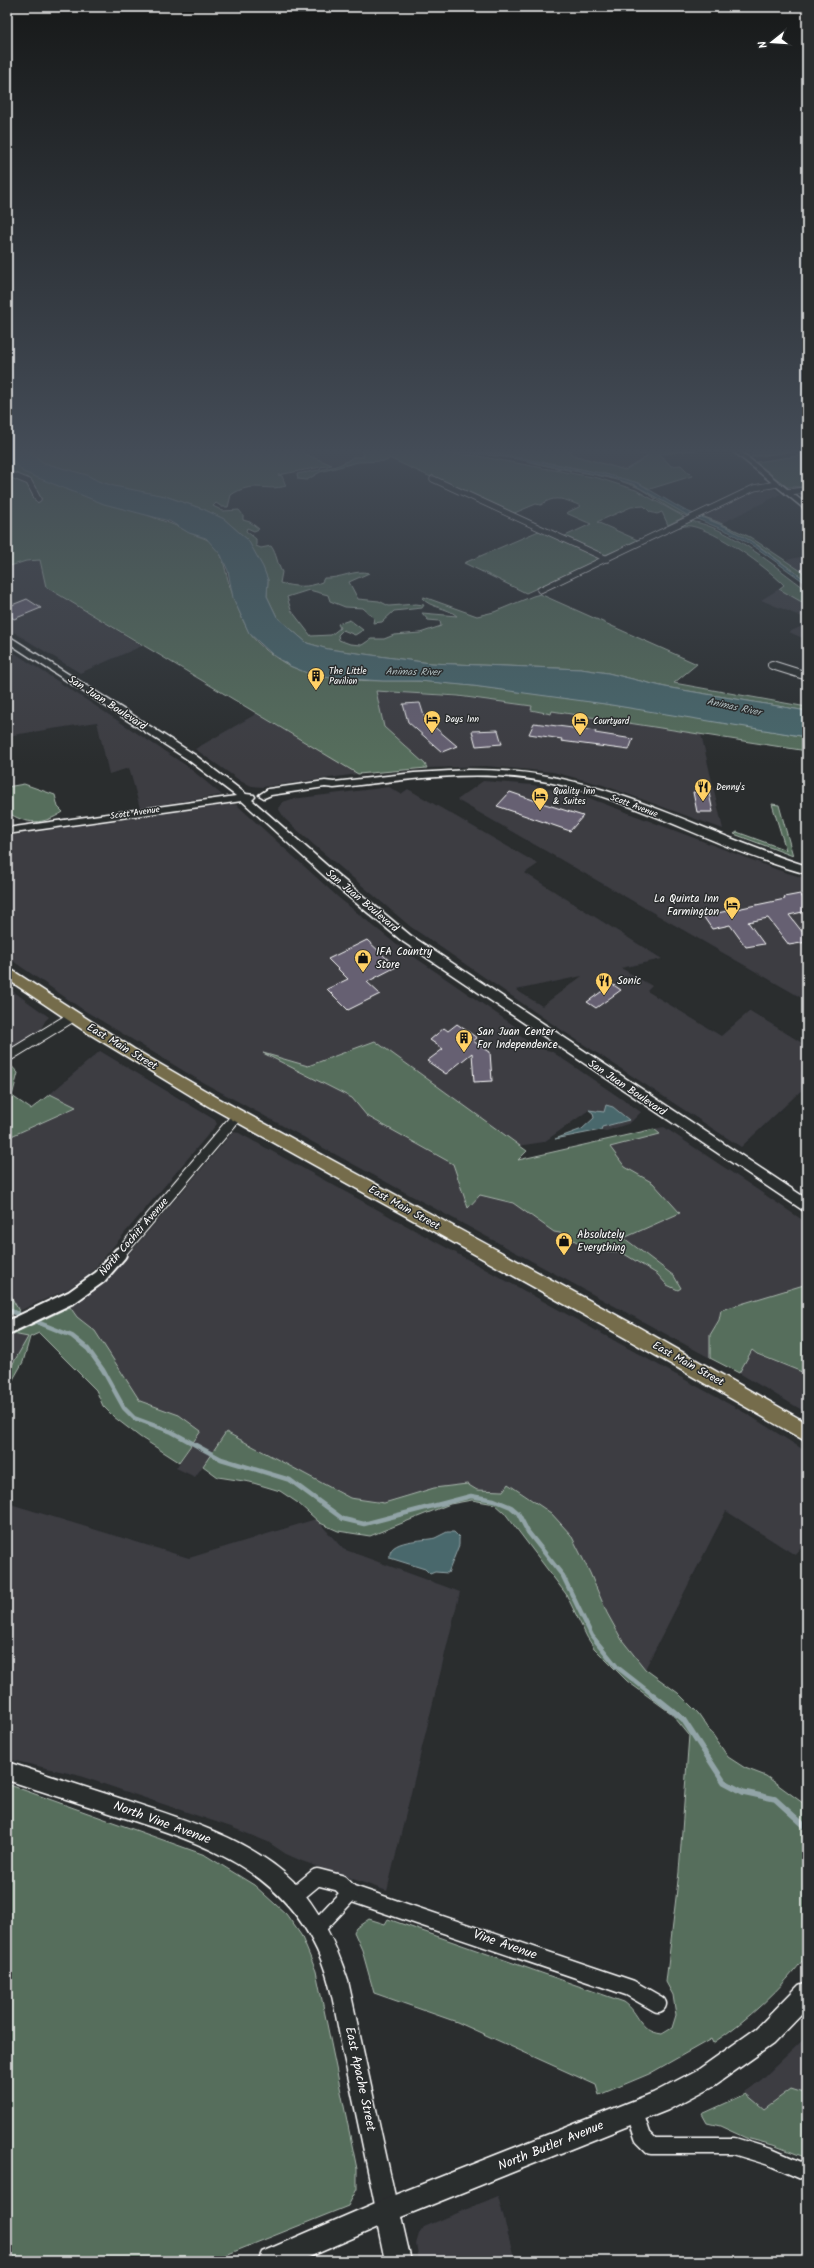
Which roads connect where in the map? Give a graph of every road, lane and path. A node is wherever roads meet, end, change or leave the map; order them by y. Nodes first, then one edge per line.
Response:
1 (593, 553) edge
2 (619, 553) edge
3 (607, 559) junction
4 (540, 590) dead end
5 (7, 638) edge
6 (772, 666) dead end
7 (807, 676) edge
8 (245, 798) junction
9 (7, 831) edge
10 (807, 870) edge
11 (7, 972) edge
12 (72, 1017) junction
13 (7, 1057) edge
14 (237, 1116) junction
15 (807, 1207) edge
16 (7, 1328) edge
17 (807, 1434) edge
18 (7, 1771) edge
19 (350, 1893) junction
20 (297, 1901) junction
21 (317, 1928) junction
22 (807, 1993) edge
23 (658, 2004) dead end
24 (635, 2113) junction
25 (807, 2173) edge
26 (387, 2210) junction
27 (271, 2261) edge
28 (398, 2261) edge

1 - 3 street
2 - 3 street
3 - 4 street
5 - 8 main road, San Juan Boulevard
6 - 7 street
8 - 9 main road, Scott Avenue
8 - 10 main road, Scott Avenue
8 - 15 main road, San Juan Boulevard
11 - 12 main road, East Main Street
12 - 13 street
12 - 14 main road, East Main Street
14 - 16 street, North Cochiti Avenue
14 - 17 main road, East Main Street
18 - 20 street, North Vine Avenue
19 - 20 street, Vine Avenue
19 - 21 street
19 - 23 street, Vine Avenue
20 - 21 street, East Apache Street
21 - 26 street, East Apache Street
22 - 24 main road, North Butler Avenue
24 - 25 street
24 - 26 main road, North Butler Avenue
26 - 27 main road, North Butler Avenue
26 - 28 main road, East Apache Street

